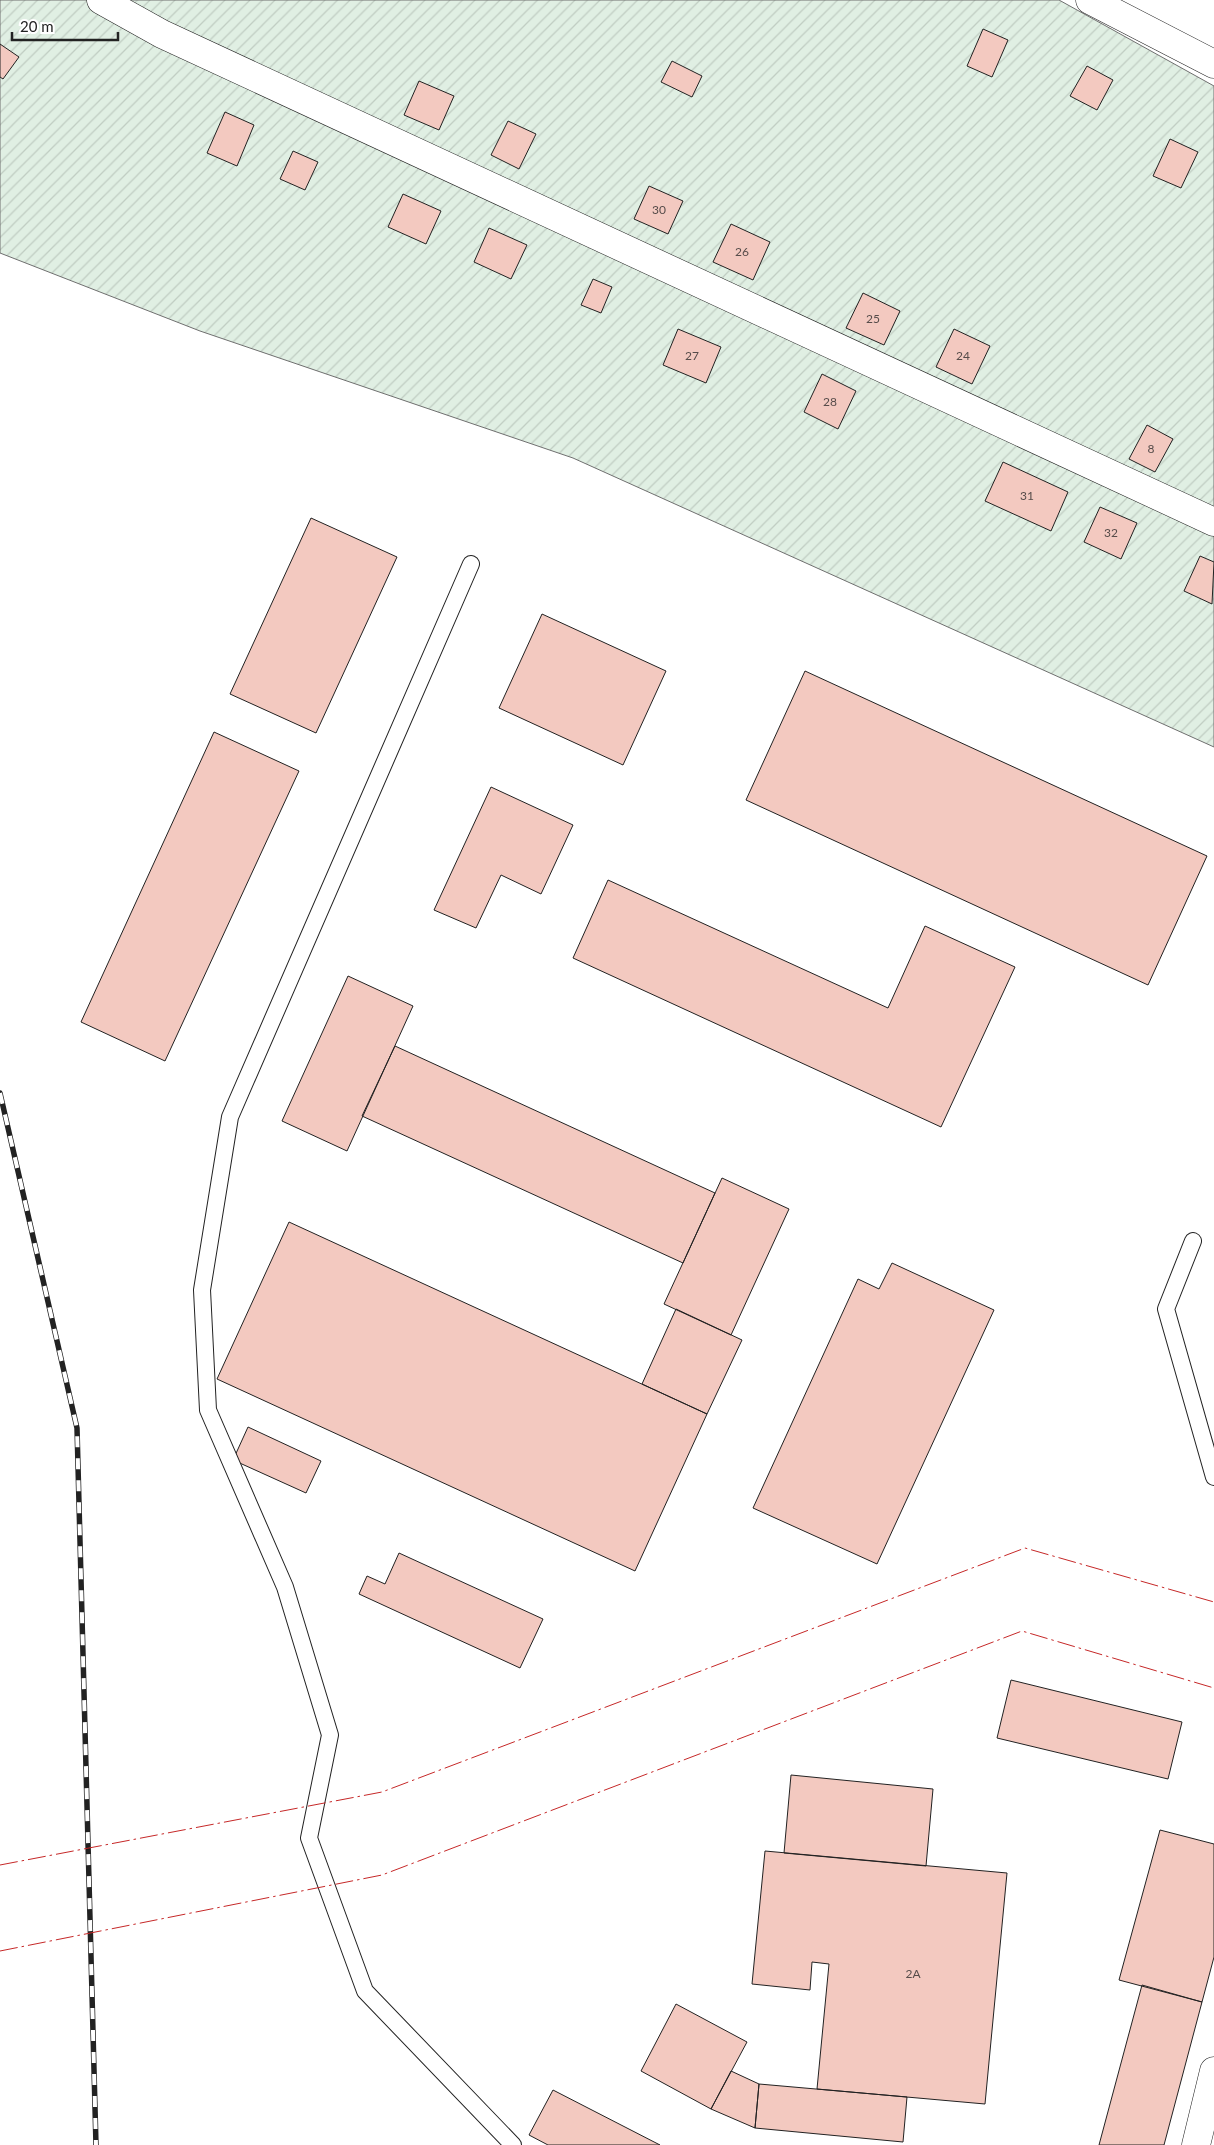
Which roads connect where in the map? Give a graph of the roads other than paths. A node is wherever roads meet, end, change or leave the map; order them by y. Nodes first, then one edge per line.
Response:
1 (101, 0) edge
2 (1090, 0) edge
3 (1214, 64) edge
4 (1214, 522) edge
5 (471, 564) dead end
6 (1193, 1241) dead end
7 (1214, 1477) edge
8 (1214, 2072) edge
9 (513, 2145) edge
10 (1196, 2145) edge

1 - 4 street
2 - 3 street
5 - 9 lane
6 - 7 lane
8 - 10 street

